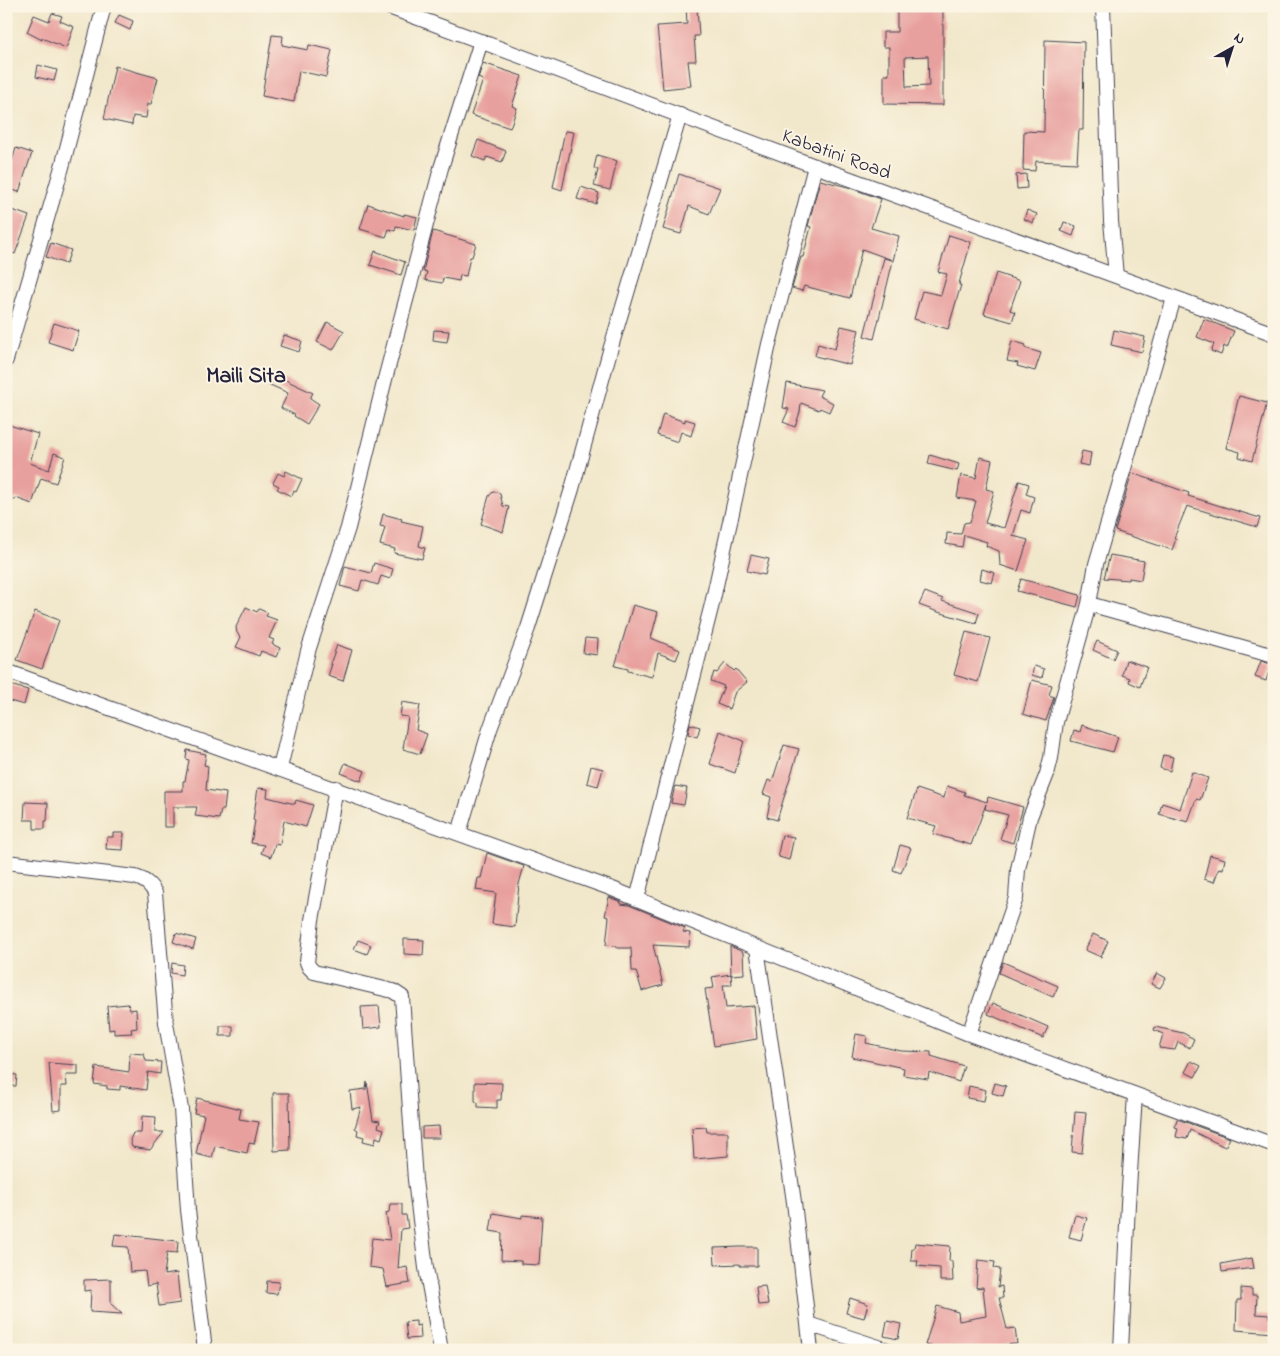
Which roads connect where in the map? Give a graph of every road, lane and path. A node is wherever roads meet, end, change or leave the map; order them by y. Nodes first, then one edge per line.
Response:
1 (104, 6) edge
2 (386, 6) edge
3 (1103, 6) edge
4 (481, 41) junction
5 (680, 115) junction
6 (816, 166) junction
7 (1116, 276) junction
8 (1174, 298) junction
9 (1274, 334) edge
10 (6, 360) edge
11 (1089, 604) junction
12 (1274, 656) edge
13 (6, 671) edge
14 (280, 768) junction
15 (336, 788) junction
16 (459, 833) junction
17 (6, 862) edge
18 (637, 899) junction
19 (757, 948) junction
20 (970, 1034) junction
21 (1135, 1095) junction
22 (1274, 1145) edge
23 (808, 1324) junction
24 (204, 1350) edge
25 (441, 1350) edge
26 (811, 1350) edge
27 (888, 1350) edge
28 (1121, 1350) edge

1 - 10 street
2 - 4 street, Kabatini Road
3 - 7 street
4 - 5 street, Kabatini Road
4 - 14 street
5 - 6 street, Kabatini Road
5 - 16 street
6 - 7 street, Kabatini Road
6 - 18 street
7 - 8 street, Kabatini Road
8 - 9 street, Kabatini Road
8 - 11 street
11 - 12 street
11 - 20 street
13 - 14 street
14 - 15 street
15 - 16 street
15 - 25 street
16 - 18 street
17 - 24 street
18 - 19 street
19 - 20 street
19 - 23 street
20 - 21 street
21 - 22 street
21 - 28 street
23 - 26 street
23 - 27 street

